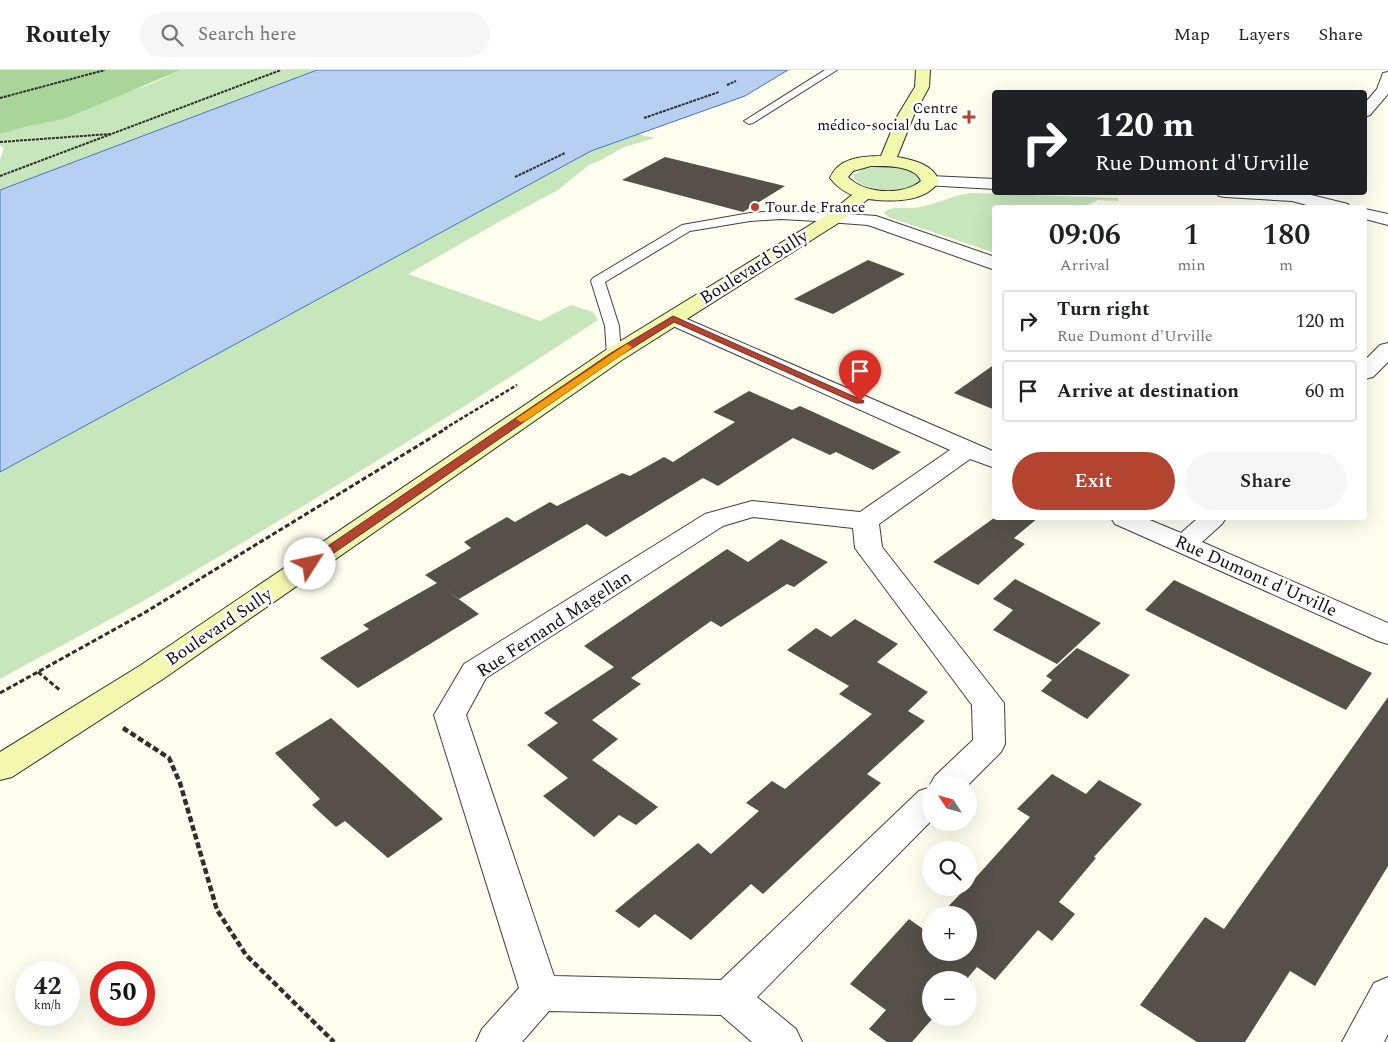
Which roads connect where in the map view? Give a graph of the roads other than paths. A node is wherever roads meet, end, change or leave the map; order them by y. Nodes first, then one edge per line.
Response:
1 (832, 70) edge
2 (923, 70) edge
3 (1388, 76) edge
4 (1367, 110) edge
5 (749, 121) dead end
6 (887, 161) junction
7 (930, 181) junction
8 (992, 184) edge
9 (865, 193) junction
10 (1296, 195) edge
11 (1331, 205) edge
12 (1367, 215) edge
13 (834, 218) junction
14 (1388, 220) edge
15 (992, 263) edge
16 (673, 318) junction
17 (1388, 350) edge
18 (614, 355) junction
19 (1367, 370) edge
20 (968, 449) junction
21 (992, 460) edge
22 (1129, 520) edge
23 (1211, 520) edge
24 (864, 521) junction
25 (1184, 544) junction
26 (1388, 634) edge
27 (44, 741) junction
28 (0, 768) edge
29 (0, 773) edge
30 (956, 776) edge
31 (922, 809) edge
32 (540, 993) junction
33 (1388, 996) edge
34 (729, 998) junction
35 (496, 1042) edge
36 (782, 1042) edge
37 (1362, 1042) edge

1 - 5 lane
2 - 6 main road
3 - 4 street
6 - 7 main road
6 - 9 main road
7 - 8 street
7 - 9 main road
9 - 13 main road, Boulevard Sully
10 - 11 street
12 - 14 street
13 - 15 street
13 - 16 main road, Boulevard Sully
13 - 18 lane
16 - 18 main road, Boulevard Sully
16 - 20 street
17 - 19 street
18 - 27 main road, Boulevard Sully
20 - 21 street
20 - 24 street
22 - 25 street, Rue Dumont d'Urville
23 - 25 street
24 - 30 street
24 - 32 street, Rue Fernand Magellan
25 - 26 street, Rue Dumont d'Urville
27 - 28 main road, Boulevard Sully
27 - 29 main road, Boulevard Sully
31 - 34 street
32 - 34 street
32 - 35 street
33 - 37 street
34 - 36 street

